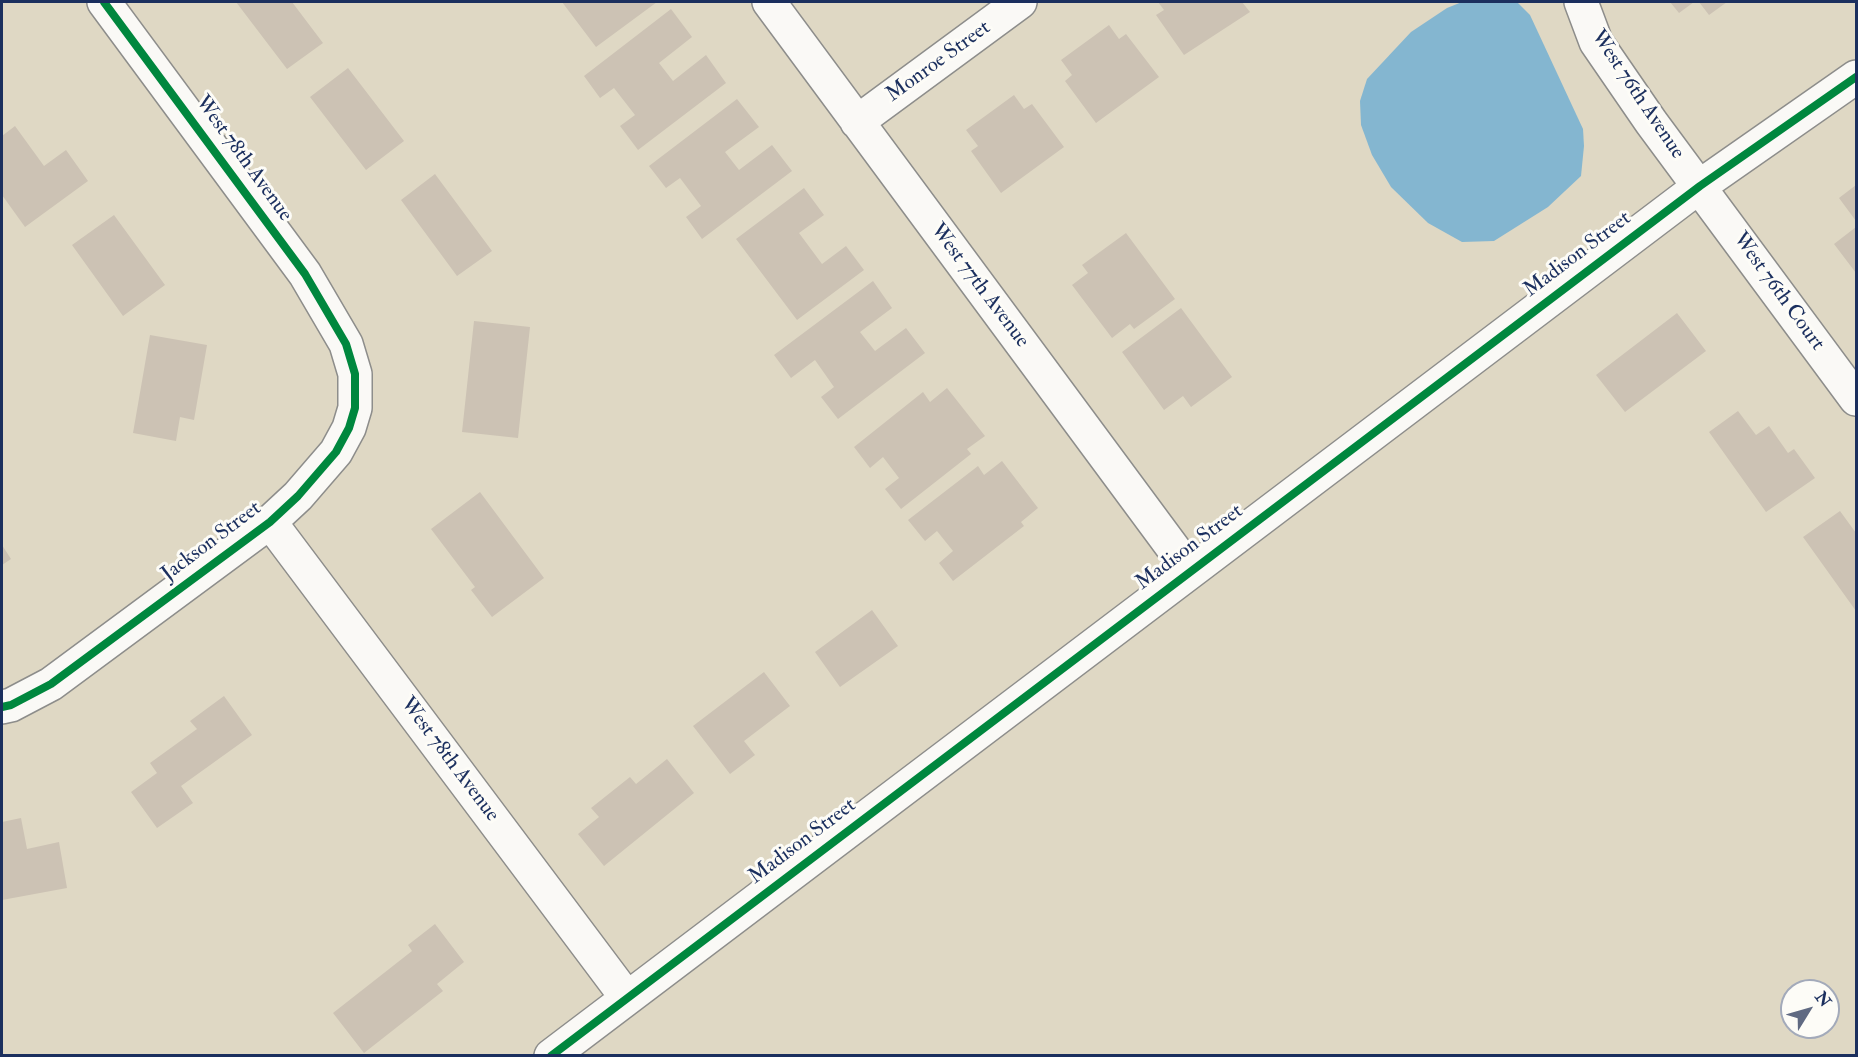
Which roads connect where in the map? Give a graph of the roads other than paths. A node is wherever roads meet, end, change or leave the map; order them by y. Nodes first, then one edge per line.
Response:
1 (104, 2) edge
2 (769, 2) edge
3 (1020, 2) edge
4 (1581, 2) edge
5 (1857, 77) edge
6 (857, 122) junction
7 (1700, 186) junction
8 (346, 344) joint
9 (1857, 399) edge
10 (270, 522) junction
11 (1190, 571) junction
12 (2, 707) edge
13 (627, 998) junction
14 (551, 1056) edge

1 - 8 street, West 78th Avenue
2 - 6 street, West 77th Avenue
3 - 6 street, Monroe Street
4 - 7 street, West 76th Avenue
5 - 7 street, Madison Street
6 - 11 street, West 77th Avenue
7 - 9 street, West 76th Court
7 - 11 street, Madison Street
8 - 10 street, Jackson Street
10 - 12 street, Jackson Street
10 - 13 street, West 78th Avenue
11 - 13 street, Madison Street
13 - 14 street, Madison Street

